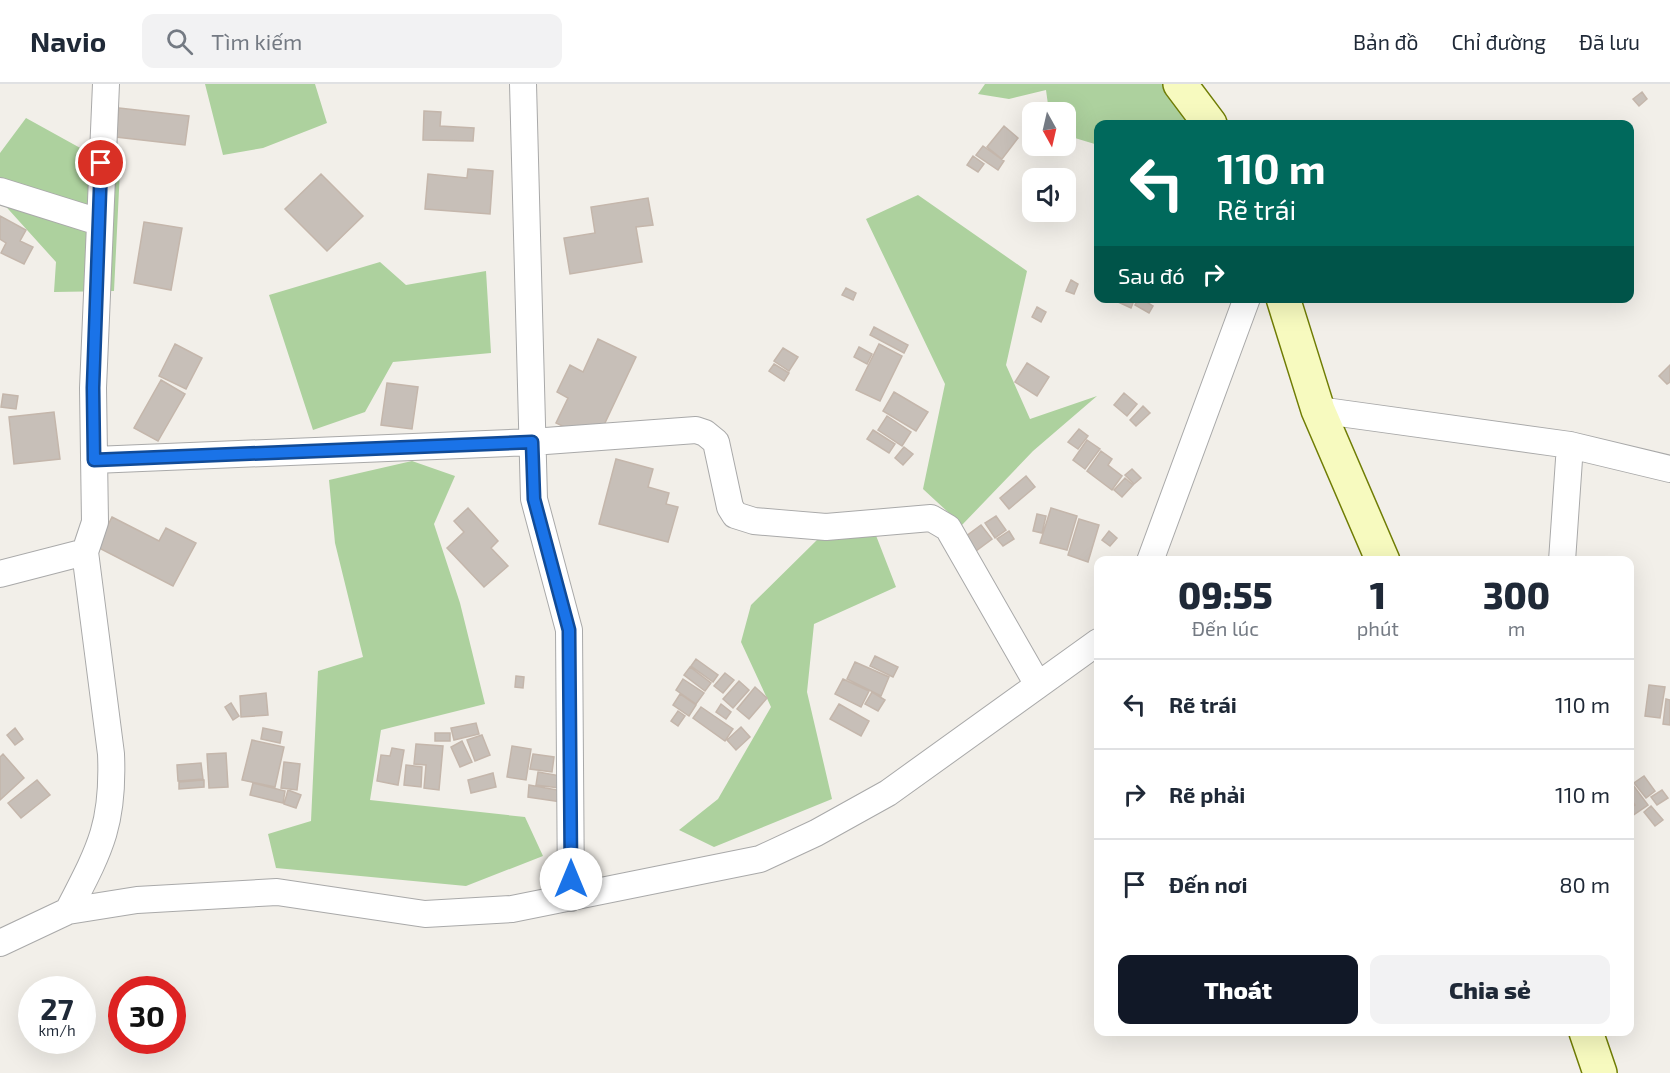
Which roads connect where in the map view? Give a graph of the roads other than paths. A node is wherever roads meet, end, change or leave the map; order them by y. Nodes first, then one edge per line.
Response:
1 (106, 84) edge
2 (523, 84) edge
3 (1180, 84) edge
4 (1207, 120) edge
5 (0, 191) edge
6 (99, 222) junction
7 (1245, 303) edge
8 (1285, 303) edge
9 (1318, 410) junction
10 (532, 442) junction
11 (1570, 446) junction
12 (94, 460) junction
13 (1670, 469) edge
14 (86, 552) junction
15 (1152, 556) edge
16 (1381, 556) edge
17 (1562, 556) edge
18 (0, 574) edge
19 (1094, 645) edge
20 (1038, 685) junction
21 (571, 898) junction
22 (68, 911) junction
23 (0, 943) edge
24 (1587, 1036) edge
25 (1600, 1073) edge

1 - 6 street
2 - 10 street
3 - 4 street
5 - 6 street
6 - 12 street
7 - 15 street
8 - 9 street
9 - 11 street
9 - 16 street
10 - 12 street
10 - 20 street
10 - 21 street
11 - 13 street
11 - 17 street
12 - 14 street
14 - 18 street
14 - 22 street
19 - 20 street
20 - 21 street
21 - 22 street
22 - 23 street
24 - 25 street

